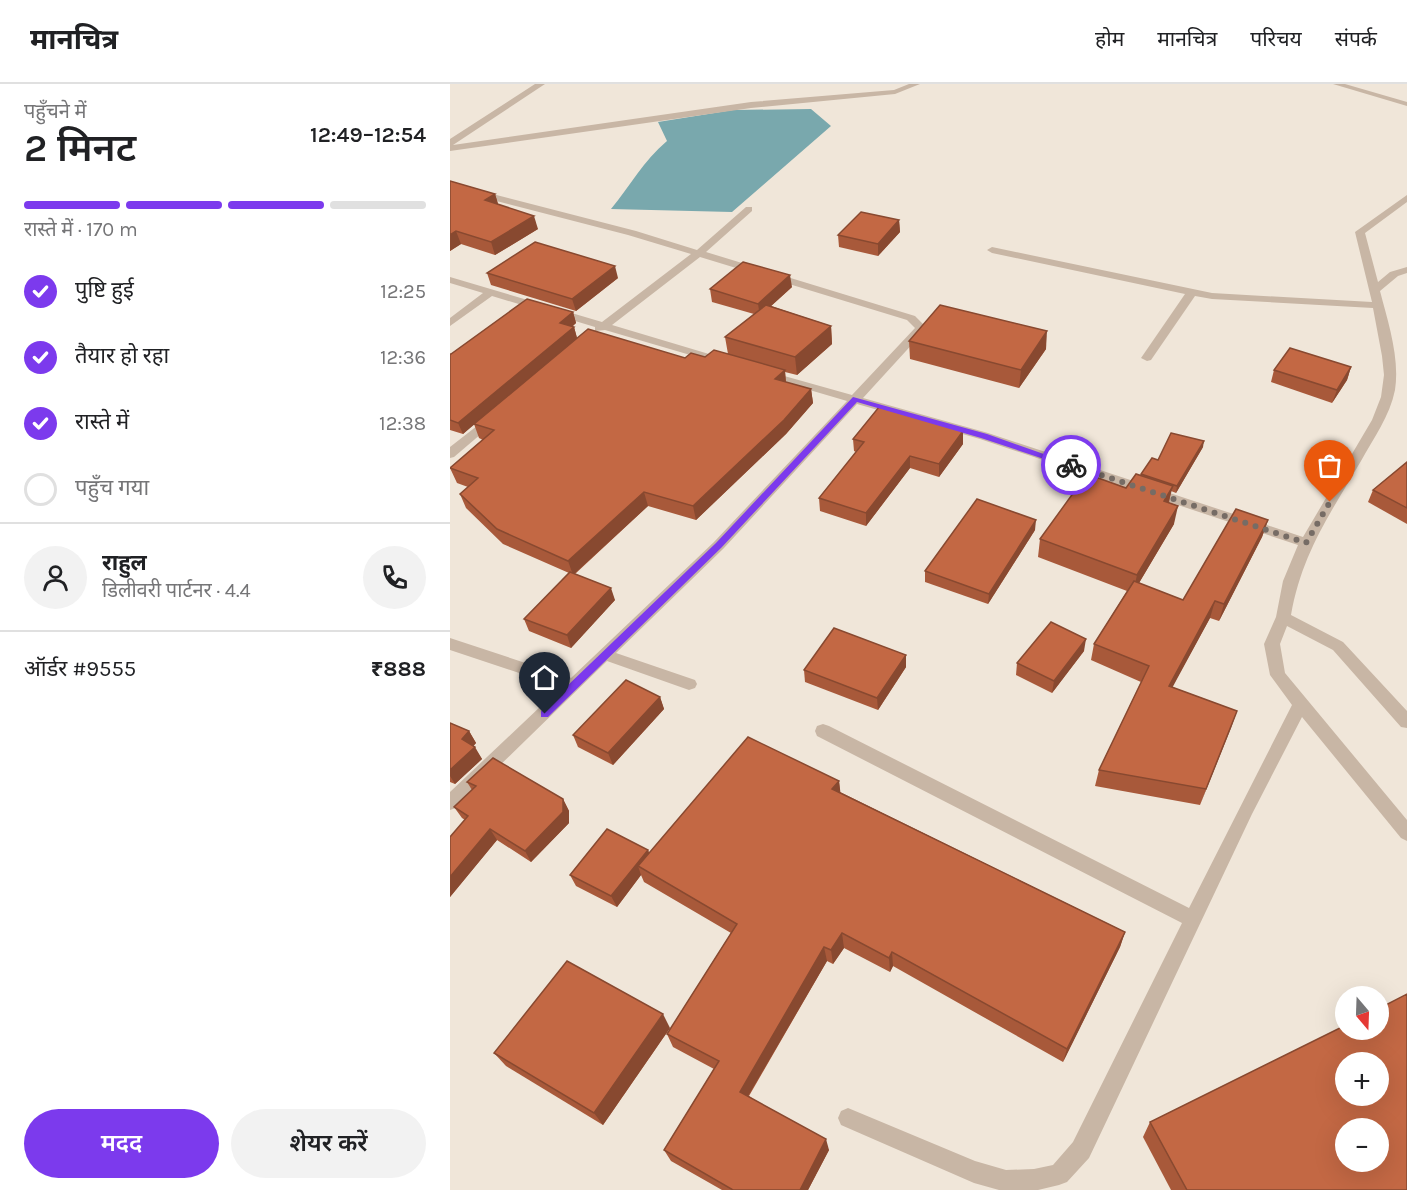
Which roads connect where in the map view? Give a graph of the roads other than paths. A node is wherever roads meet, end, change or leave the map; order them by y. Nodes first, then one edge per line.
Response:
1 (541, 84) edge
2 (916, 84) edge
3 (1337, 84) edge
4 (1407, 104) edge
5 (450, 146) edge
6 (450, 186) edge
7 (1407, 198) edge
8 (749, 209) dead end
9 (992, 250) dead end
10 (699, 253) junction
11 (1407, 270) edge
12 (450, 280) edge
13 (1373, 291) junction
14 (491, 292) junction
15 (1191, 292) junction
16 (1376, 305) junction
17 (450, 323) edge
18 (603, 325) junction
19 (586, 340) edge
20 (1147, 358) dead end
21 (734, 365) edge
22 (756, 371) edge
23 (855, 399) junction
24 (500, 412) edge
25 (450, 454) edge
26 (1306, 543) junction
27 (1283, 617) junction
28 (450, 644) edge
29 (606, 655) junction
30 (690, 684) dead end
31 (575, 685) junction
32 (1300, 705) junction
33 (1407, 722) edge
34 (823, 731) dead end
35 (450, 803) edge
36 (1407, 833) edge
37 (1193, 919) junction
38 (848, 1118) dead end

1 - 5 street
2 - 5 street
3 - 4 lane
6 - 10 street
7 - 13 street
8 - 10 street
9 - 15 street
10 - 18 street
10 - 23 street
11 - 13 street
12 - 14 street
13 - 16 street
14 - 17 street
14 - 18 street
15 - 16 street
15 - 20 street
16 - 26 street
18 - 19 street
18 - 21 street
22 - 23 street
23 - 26 street
23 - 29 street
24 - 25 street
26 - 27 street
27 - 32 street
27 - 33 street
28 - 31 street
29 - 30 street
29 - 31 street
31 - 35 street
32 - 36 street
32 - 37 street
34 - 37 street
37 - 38 street

